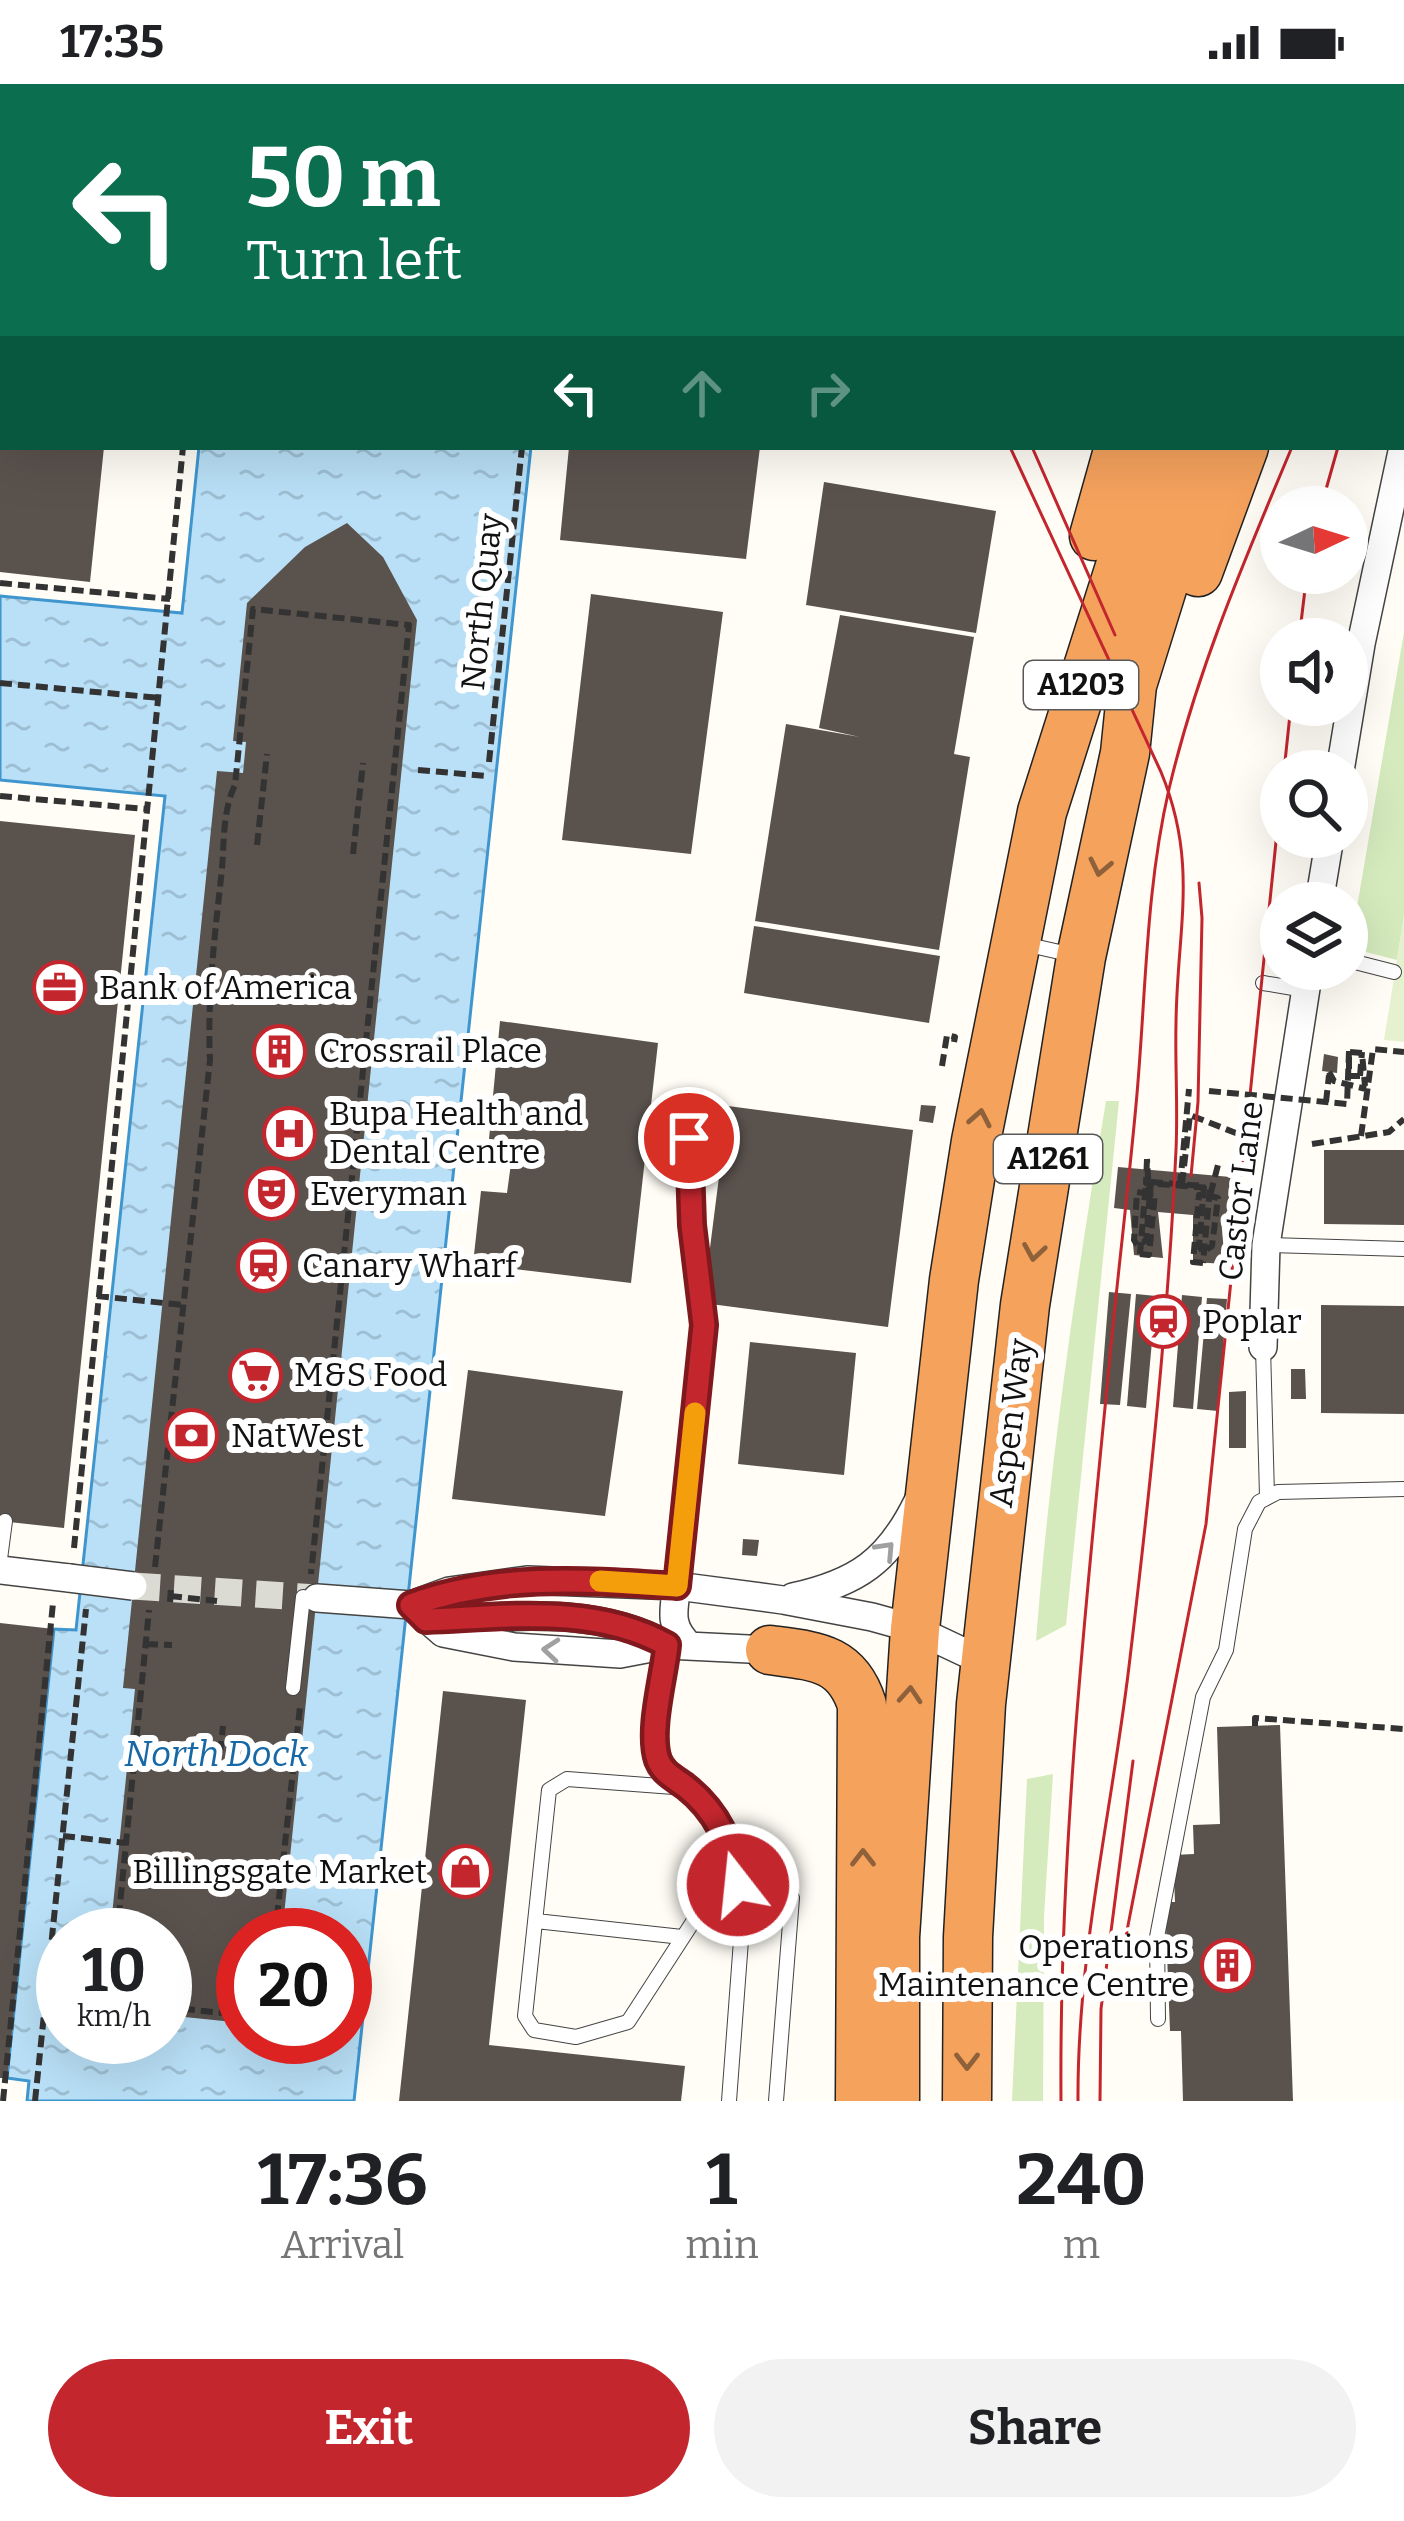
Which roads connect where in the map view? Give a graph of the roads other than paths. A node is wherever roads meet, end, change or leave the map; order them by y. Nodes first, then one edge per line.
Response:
1 (1118, 450) edge
2 (1157, 450) edge
3 (1205, 450) edge
4 (1243, 450) edge
5 (1402, 450) edge
6 (1343, 750) edge
7 (1125, 753) junction
8 (1042, 812) junction
9 (1013, 942) junction
10 (1081, 957) junction
11 (1368, 966) edge
12 (1394, 972) dead end
13 (1305, 990) edge
14 (688, 1108) dead end
15 (1266, 1245) junction
16 (1404, 1250) edge
17 (1263, 1347) joint
18 (935, 1442) junction
19 (1404, 1489) edge
20 (1267, 1496) junction
21 (5, 1521) dead end
22 (0, 1559) edge
23 (0, 1570) edge
24 (146, 1584) tunnel mouth
25 (677, 1586) junction
26 (310, 1595) joint
27 (783, 1600) junction
28 (418, 1613) junction
29 (915, 1629) junction
30 (679, 1646) junction
31 (770, 1650) joint
32 (985, 1662) junction
33 (297, 1693) road end
34 (687, 1788) junction
35 (735, 1857) junction
36 (536, 1922) junction
37 (682, 1937) junction
38 (1158, 2019) dead end
39 (729, 2101) edge
40 (776, 2101) edge
41 (860, 2101) edge
42 (895, 2101) edge
43 (967, 2101) edge

1 - 8 highway, A1261
2 - 8 highway, A1203
3 - 7 highway, A1203
4 - 7 highway, A1261
5 - 6 street
7 -> 10 highway, Aspen Way / A1261
8 - 9 highway, A1261
9 - 10 lane
18 -> 9 highway, A1261
10 -> 32 highway, Aspen Way / A1261
11 - 12 lane
13 - 15 street, Castor Lane
14 - 25 lane
15 - 16 lane
15 - 17 street, Castor Lane
17 - 20 lane, Castor Lane
27 -> 18 street
18 - 29 highway, A1261
19 - 20 lane
20 - 38 lane
21 - 22 lane
23 - 24 street, bridge
25 - 27 street
25 - 28 street
25 - 30 street
26 - 28 street
26 - 33 lane
27 - 29 street
30 -> 28 street
29 - 32 street
42 -> 29 highway, A1261
30 - 31 street
30 - 34 lane
41 -> 31 highway
32 -> 43 highway, Aspen Way / A1261
34 - 35 lane
34 - 36 lane
35 - 37 lane
35 - 39 lane
35 - 40 lane
36 - 37 lane
36 - 37 lane

